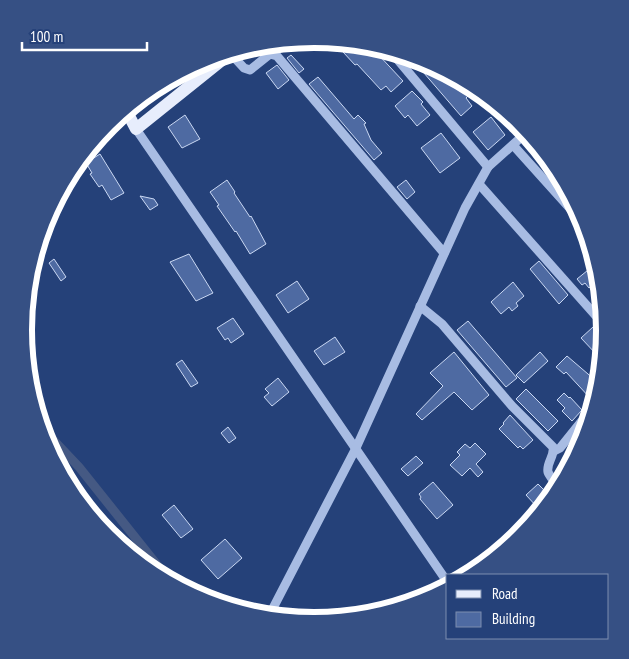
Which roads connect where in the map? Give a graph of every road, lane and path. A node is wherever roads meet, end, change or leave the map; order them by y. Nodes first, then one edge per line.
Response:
1 (236, 59) edge
2 (398, 60) edge
3 (215, 66) edge
4 (129, 117) edge
5 (136, 129) junction
6 (521, 138) edge
7 (513, 145) junction
8 (488, 167) junction
9 (479, 184) junction
10 (567, 205) edge
11 (444, 253) junction
12 (420, 306) junction
13 (596, 317) edge
14 (581, 421) edge
15 (356, 448) junction
16 (554, 451) junction
17 (553, 480) edge
18 (445, 579) edge
19 (273, 608) edge

1 - 11 street
2 - 8 street
3 - 5 main road
4 - 5 main road
5 - 15 street
6 - 7 street
7 - 8 street
7 - 10 street
8 - 9 street
9 - 11 street
9 - 13 street
11 - 12 street
12 - 15 street
12 - 16 street
14 - 16 street
15 - 18 street
15 - 19 street
16 - 17 street

